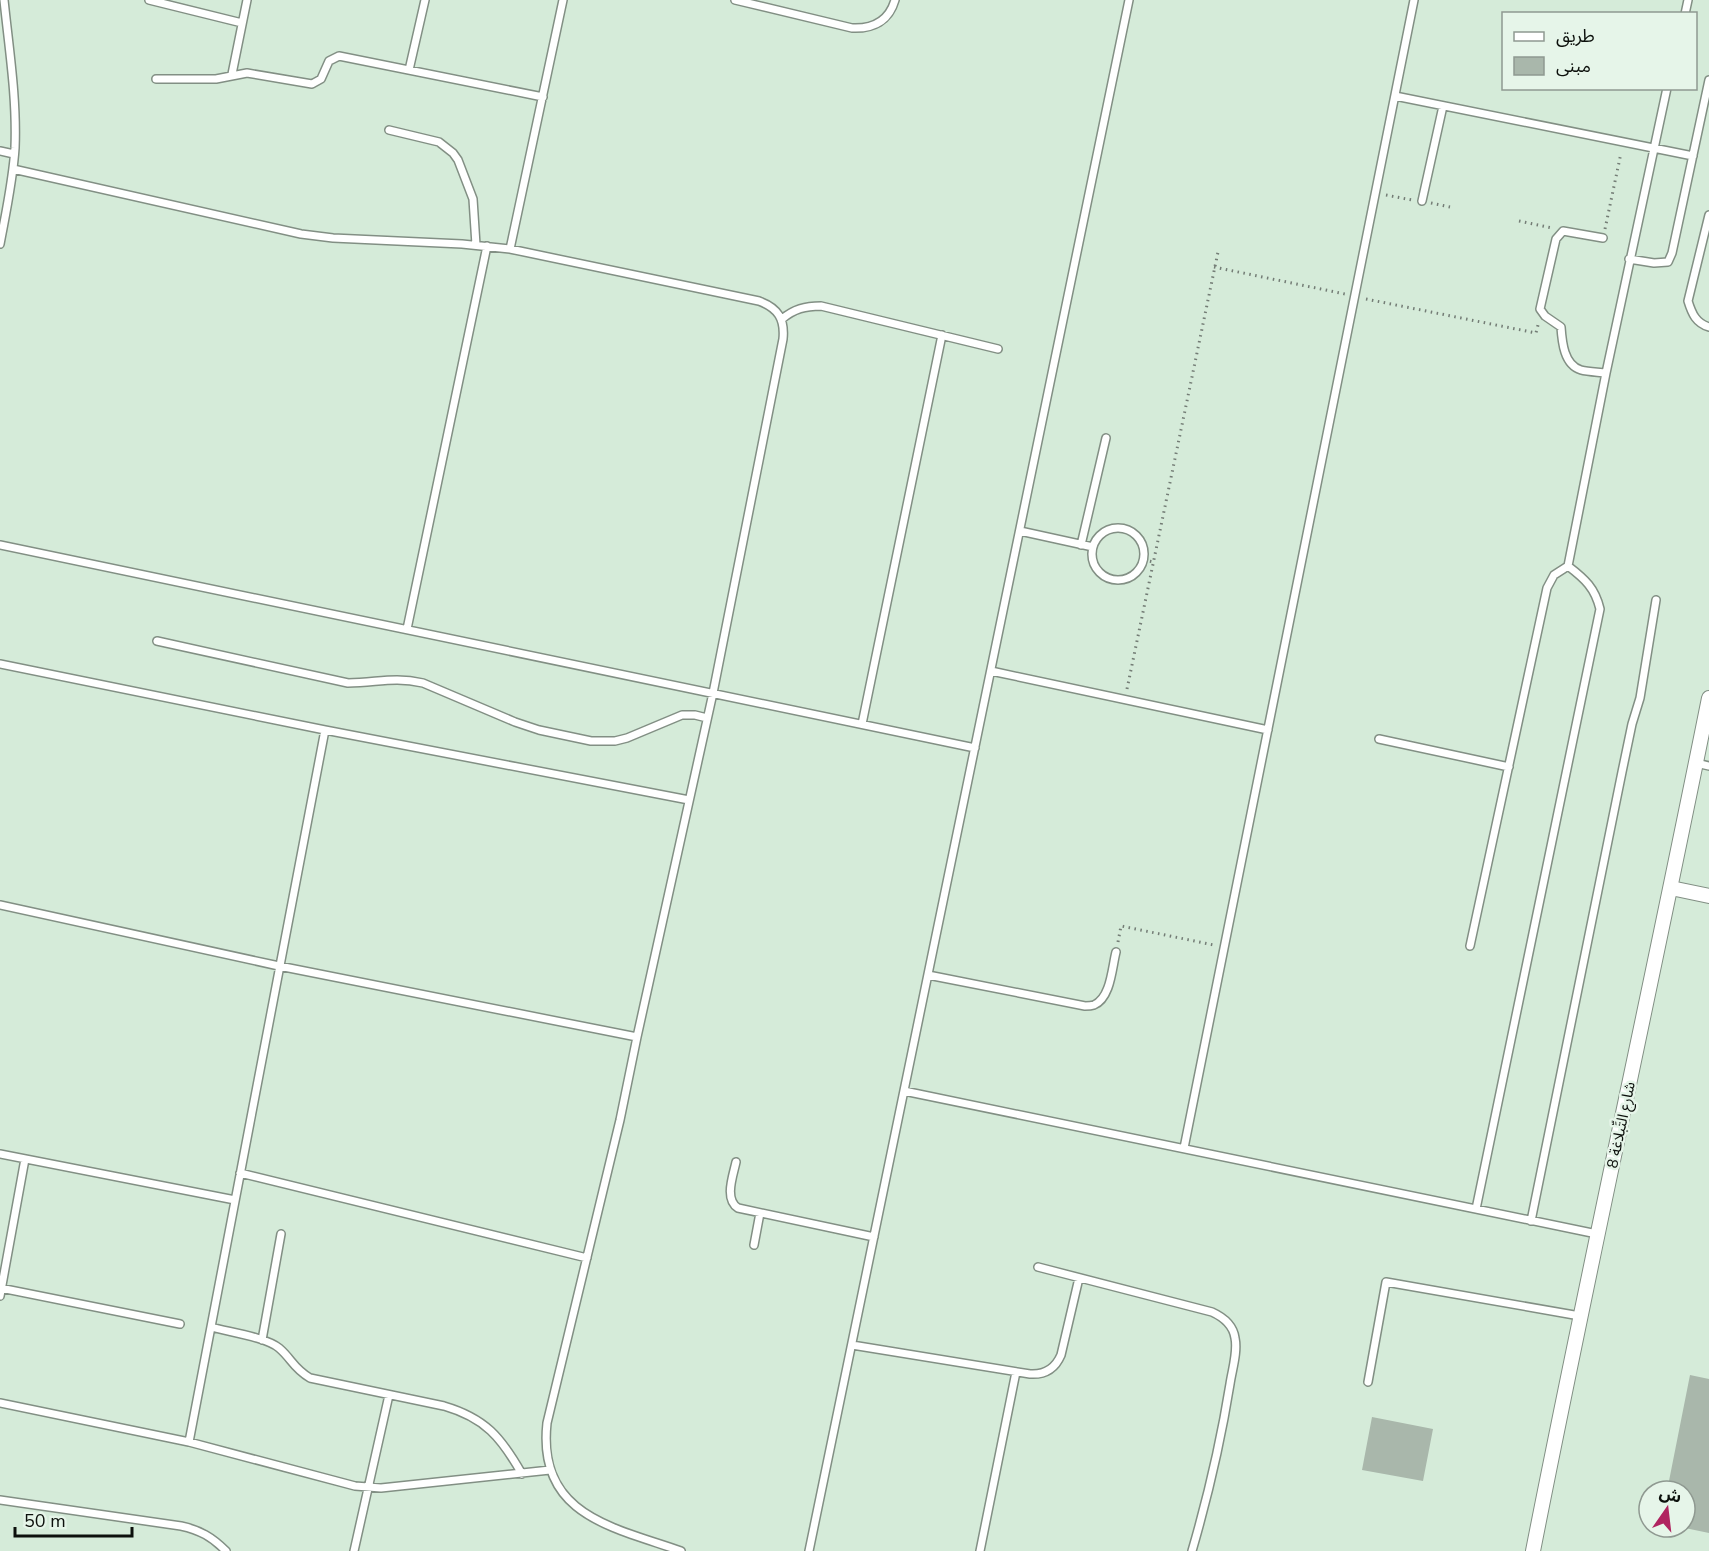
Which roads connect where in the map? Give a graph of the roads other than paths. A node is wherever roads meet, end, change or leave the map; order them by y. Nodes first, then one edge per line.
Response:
1 (4, 0) edge
2 (149, 0) edge
3 (247, 0) edge
4 (425, 0) edge
5 (564, 0) edge
6 (735, 0) edge
7 (895, 0) edge
8 (1129, 0) edge
9 (1414, 0) edge
10 (242, 23) junction
11 (410, 70) junction
12 (232, 75) junction
13 (156, 79) dead end
14 (1709, 80) edge
15 (1667, 90) edge
16 (1395, 96) junction
17 (543, 97) junction
18 (1443, 106) junction
19 (389, 130) dead end
20 (1653, 148) junction
21 (0, 151) edge
22 (14, 154) junction
23 (1693, 156) junction
24 (13, 169) junction
25 (1422, 201) dead end
26 (1709, 215) edge
27 (1603, 238) road end
28 (0, 244) edge
29 (476, 245) junction
30 (487, 246) junction
31 (510, 249) junction
32 (1629, 259) junction
33 (782, 319) junction
34 (1709, 327) edge
35 (942, 335) junction
36 (998, 349) dead end
37 (1606, 373) junction
38 (1106, 438) dead end
39 (1020, 531) junction
40 (0, 545) edge
41 (1081, 545) junction
42 (1093, 547) junction
43 (1568, 566) junction
44 (1656, 600) dead end
45 (407, 630) junction
46 (157, 641) dead end
47 (0, 664) edge
48 (990, 671) junction
49 (713, 693) junction
50 (1709, 698) edge
51 (707, 718) junction
52 (862, 724) junction
53 (1268, 729) junction
54 (325, 730) junction
55 (1379, 739) dead end
56 (975, 748) junction
57 (1702, 765) edge
58 (1509, 767) junction
59 (689, 800) junction
60 (1671, 888) junction
61 (1709, 896) edge
62 (0, 905) edge
63 (1470, 946) dead end
64 (1116, 952) road end
65 (279, 966) junction
66 (928, 975) junction
67 (636, 1037) junction
68 (904, 1091) junction
69 (1184, 1148) junction
70 (0, 1154) edge
71 (25, 1159) junction
72 (736, 1162) dead end
73 (240, 1173) junction
74 (235, 1200) junction
75 (1476, 1209) junction
76 (760, 1213) junction
77 (1531, 1221) junction
78 (281, 1234) dead end
79 (1597, 1234) junction
80 (874, 1237) junction
81 (754, 1245) dead end
82 (587, 1258) junction
83 (1038, 1267) dead end
84 (1079, 1278) junction
85 (1, 1288) edge
86 (0, 1296) edge
87 (1580, 1316) junction
88 (180, 1324) dead end
89 (210, 1327) junction
90 (262, 1340) junction
91 (852, 1345) junction
92 (1016, 1372) junction
93 (1368, 1382) dead end
94 (389, 1395) junction
95 (0, 1403) edge
96 (189, 1442) junction
97 (550, 1470) junction
98 (522, 1473) junction
99 (368, 1488) junction
100 (0, 1500) edge
101 (226, 1551) edge
102 (354, 1551) edge
103 (681, 1551) edge
104 (809, 1551) edge
105 (980, 1551) edge
106 (1192, 1551) edge
107 (1533, 1551) edge

1 - 22 lane
2 - 10 lane
3 - 10 lane
4 - 11 lane
5 - 17 lane
6 - 7 lane
8 - 39 lane
9 - 16 lane
10 - 12 lane
11 - 12 lane
11 - 17 lane
12 - 13 lane
14 - 23 lane
15 - 20 lane
16 - 18 lane
16 - 53 lane
17 - 31 lane
18 - 20 lane
18 - 25 lane
19 - 29 lane
20 - 23 lane
20 - 32 lane
21 - 22 lane
22 - 24 lane
23 - 32 lane
24 - 28 lane
24 - 29 lane
26 - 34 lane
27 - 37 lane
29 - 30 lane
30 - 31 lane
30 - 45 lane
31 - 33 lane
32 - 37 lane
33 - 35 lane
33 - 49 lane
35 - 36 lane
35 - 52 lane
37 - 43 lane
38 - 41 lane
39 - 41 lane
39 - 48 lane
40 - 45 lane
41 - 42 lane
42 - 42 lane
43 - 58 lane
43 - 75 lane
44 - 77 lane
45 - 49 lane
46 - 51 lane
47 - 54 lane
48 - 53 lane
48 - 56 lane
49 - 51 lane
49 - 52 lane
50 - 57 street, شارع التِّبلاغة 8
51 - 59 lane
52 - 56 lane
53 - 69 lane
54 - 59 lane
54 - 65 lane
55 - 58 lane
56 - 66 lane
57 - 60 street, شارع التِّبلاغة 8
58 - 63 lane
59 - 67 lane
60 - 61 street
60 - 79 street, شارع التِّبلاغة 8
62 - 65 lane
64 - 66 lane
65 - 67 lane
65 - 73 lane
66 - 68 lane
67 - 82 lane
68 - 69 lane
68 - 80 lane
69 - 75 lane
70 - 71 lane
71 - 74 lane
71 - 85 lane
72 - 76 lane
73 - 74 lane
73 - 82 lane
74 - 89 lane
75 - 77 lane
76 - 80 lane
76 - 81 lane
77 - 79 lane
78 - 90 lane
79 - 87 street, شارع التِّبلاغة 8
80 - 91 lane
82 - 97 lane
83 - 84 lane
84 - 92 lane
84 - 106 lane
85 - 86 lane
85 - 88 lane
87 - 93 lane
87 - 107 street, شارع التِّبلاغة 8
89 - 90 lane
89 - 96 lane
90 - 94 lane
91 - 92 lane
91 - 104 lane
92 - 105 lane
94 - 98 lane
94 - 99 lane
95 - 96 lane
96 - 99 lane
97 - 98 lane
97 - 103 lane
98 - 99 lane
99 - 102 lane
100 - 101 lane

